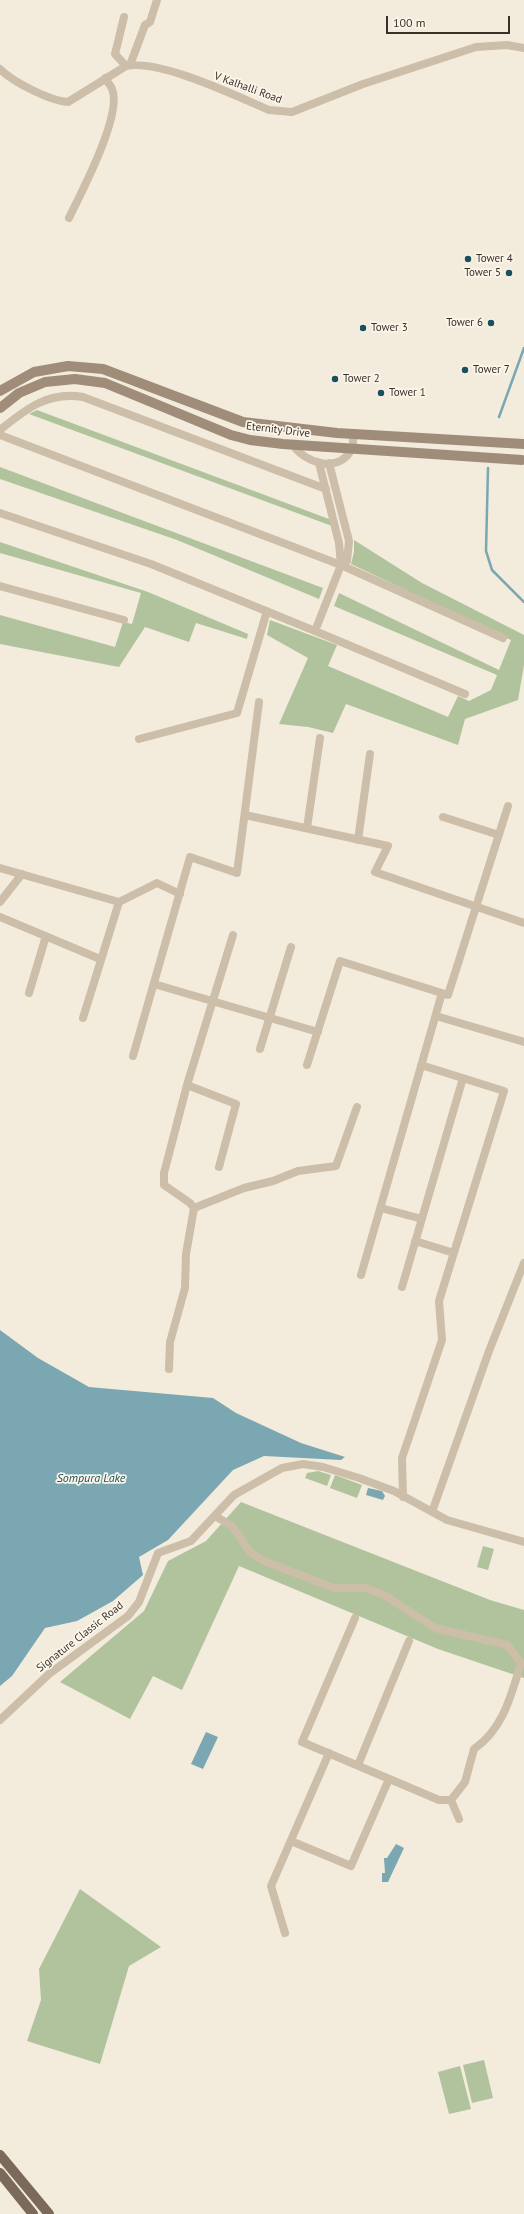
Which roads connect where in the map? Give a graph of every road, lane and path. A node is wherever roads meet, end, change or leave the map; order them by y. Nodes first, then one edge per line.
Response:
1 (157, 0) edge
2 (124, 17) dead end
3 (524, 48) edge
4 (128, 66) junction
5 (0, 69) edge
6 (105, 78) junction
7 (70, 218) dead end
8 (0, 391) edge
9 (0, 408) edge
10 (0, 430) edge
11 (353, 434) junction
12 (0, 435) edge
13 (293, 445) junction
14 (524, 445) edge
15 (352, 449) junction
16 (523, 461) edge
17 (319, 463) junction
18 (329, 463) junction
19 (326, 490) junction
20 (0, 513) edge
21 (341, 565) junction
22 (0, 586) edge
23 (266, 611) junction
24 (124, 620) dead end
25 (315, 631) junction
26 (503, 638) dead end
27 (466, 694) dead end
28 (259, 702) dead end
29 (320, 738) dead end
30 (139, 739) dead end
31 (370, 754) dead end
32 (508, 806) dead end
33 (244, 814) junction
34 (443, 817) dead end
35 (307, 828) junction
36 (499, 835) junction
37 (358, 840) junction
38 (0, 868) edge
39 (22, 874) junction
40 (180, 894) junction
41 (0, 902) edge
42 (119, 902) junction
43 (476, 907) junction
44 (0, 917) edge
45 (524, 923) edge
46 (233, 935) dead end
47 (46, 936) junction
48 (291, 947) dead end
49 (100, 959) junction
50 (154, 984) junction
51 (29, 993) dead end
52 (442, 993) junction
53 (213, 1001) junction
54 (436, 1016) junction
55 (84, 1018) dead end
56 (270, 1018) junction
57 (318, 1032) junction
58 (524, 1042) edge
59 (260, 1049) dead end
60 (133, 1056) dead end
61 (307, 1065) dead end
62 (422, 1066) junction
63 (463, 1078) junction
64 (187, 1084) junction
65 (357, 1107) dead end
66 (219, 1168) dead end
67 (194, 1208) junction
68 (380, 1208) junction
69 (422, 1219) junction
70 (416, 1241) junction
71 (454, 1253) junction
72 (524, 1263) edge
73 (361, 1275) dead end
74 (402, 1287) dead end
75 (169, 1369) dead end
76 (404, 1497) junction
77 (432, 1512) junction
78 (214, 1516) junction
79 (524, 1542) edge
80 (356, 1618) dead end
81 (409, 1642) dead end
82 (0, 1720) edge
83 (329, 1753) junction
84 (358, 1766) junction
85 (389, 1779) junction
86 (451, 1800) junction
87 (459, 1819) dead end
88 (291, 1841) junction
89 (285, 1933) dead end
90 (0, 2155) edge
91 (0, 2173) edge
92 (33, 2214) edge
93 (49, 2214) edge

1 - 4 street
2 - 4 street
3 - 4 street, V Kalhalli Road
4 - 6 street
5 - 6 street
6 - 7 street
8 - 11 street, Eternity Drive
9 - 13 street, Eternity Drive
10 - 19 street
11 - 14 street, Eternity Drive
11 - 15 street
12 - 21 street
13 - 15 street, Eternity Drive
13 - 17 street
14 - 16 street, Eternity Drive
15 - 16 street, Eternity Drive
15 - 18 street
17 - 18 street
17 - 19 street
18 - 21 street
19 - 21 street
20 - 23 street
21 - 25 street
21 - 26 street
22 - 24 street
23 - 25 street
23 - 30 street
25 - 27 street
28 - 33 street
29 - 35 street
31 - 37 street
32 - 36 street
33 - 35 street
33 - 40 street
34 - 36 street
35 - 37 street
36 - 43 street
37 - 43 street
38 - 39 street
39 - 41 street
39 - 42 street
40 - 42 street
40 - 50 street
42 - 49 street
43 - 45 street
43 - 52 street
44 - 47 street
46 - 53 street
47 - 49 street
47 - 51 street
48 - 56 street
49 - 55 street
50 - 53 street
50 - 60 street
52 - 54 street
52 - 57 street
53 - 56 street
53 - 64 street
54 - 58 street
54 - 62 street
56 - 57 street
56 - 59 street
57 - 61 street
62 - 63 street
62 - 68 street
63 - 69 street
63 - 71 street
64 - 66 street
64 - 67 street
65 - 67 street
67 - 75 street
68 - 69 street
68 - 73 street
69 - 70 street
70 - 71 street
70 - 74 street
71 - 76 street
72 - 77 street
76 - 77 street, Signature Classic Road
76 - 78 street, Signature Classic Road
77 - 79 street, Signature Classic Road
78 - 82 street, Signature Classic Road
78 - 86 street
80 - 83 street
81 - 84 street
83 - 84 street
83 - 88 street
84 - 85 street
85 - 86 street
85 - 88 street
86 - 87 street
88 - 89 street
90 - 93 main road
91 - 92 main road

